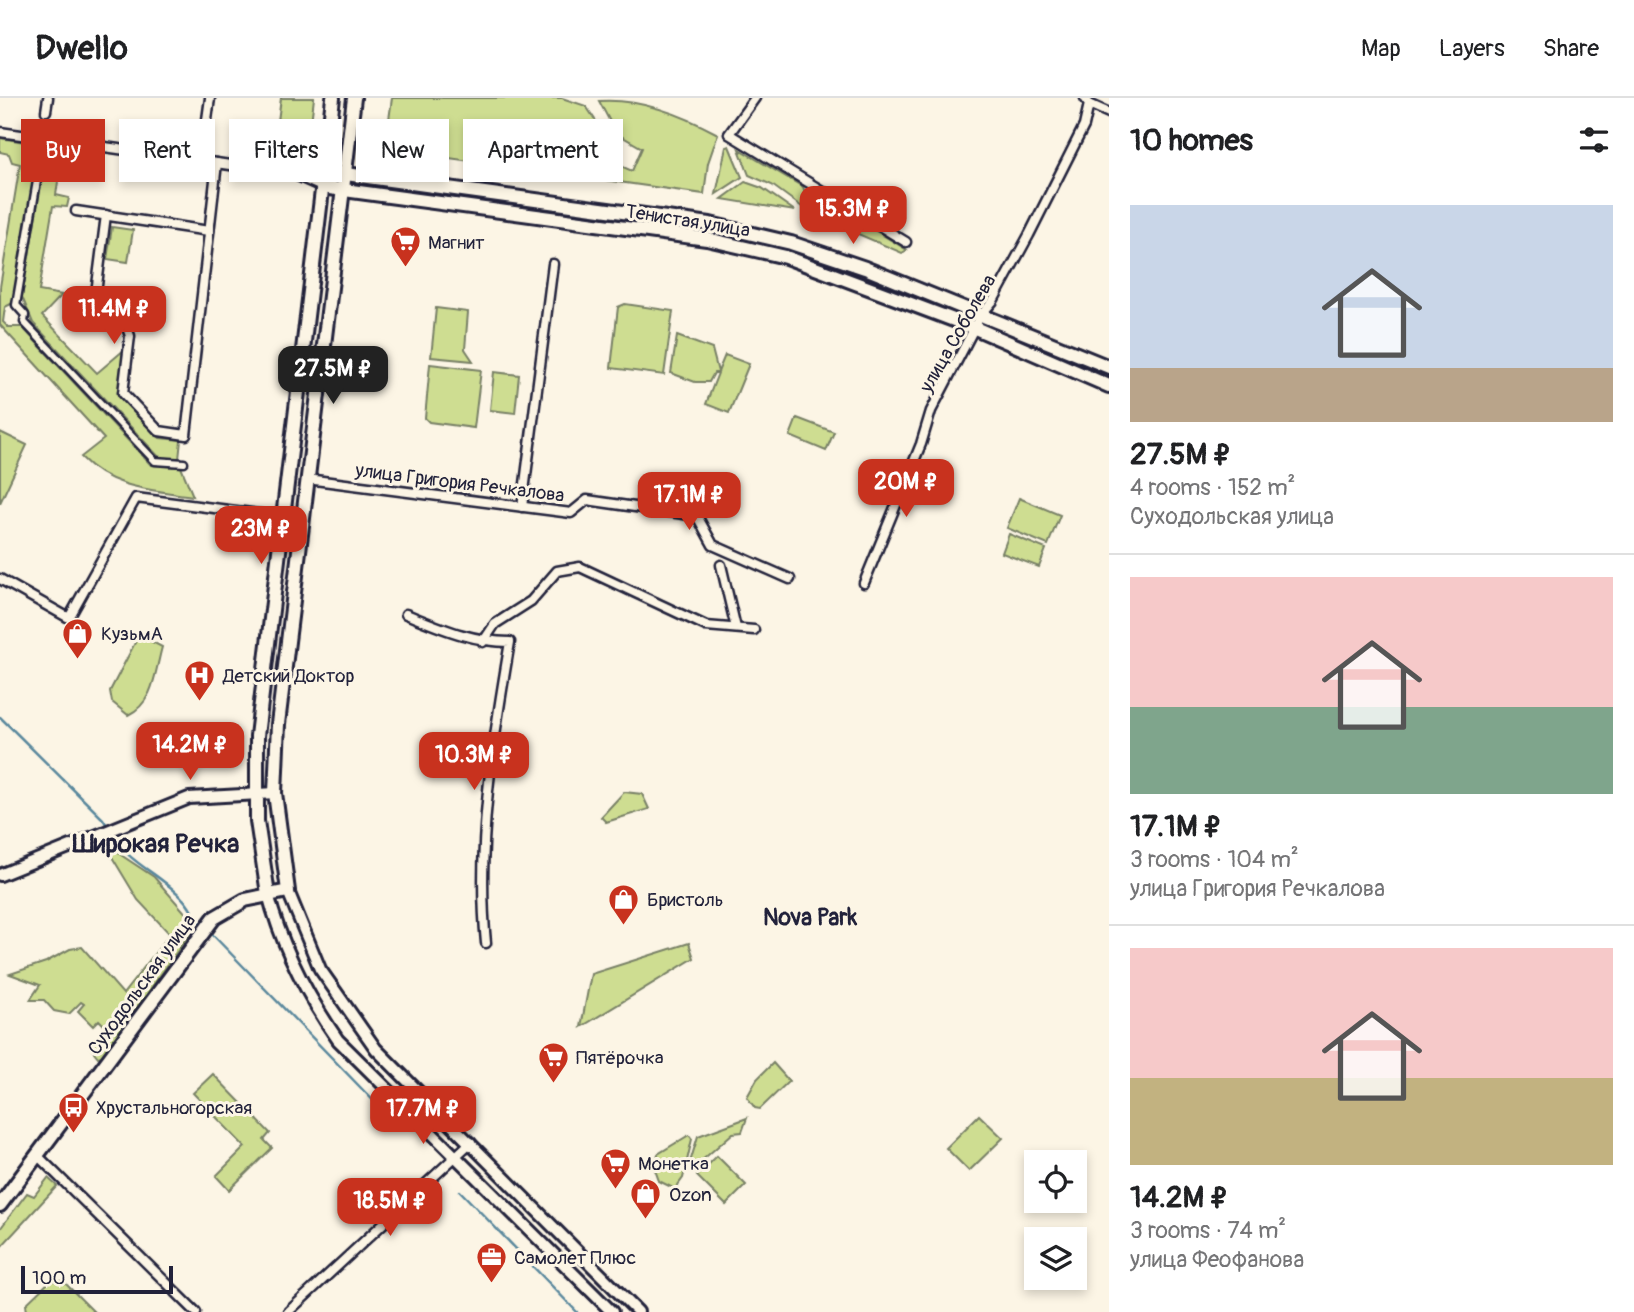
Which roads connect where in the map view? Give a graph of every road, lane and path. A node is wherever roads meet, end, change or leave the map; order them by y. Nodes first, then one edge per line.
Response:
1 (48, 98) edge
2 (209, 98) edge
3 (333, 98) edge
4 (354, 98) edge
5 (755, 98) edge
6 (1087, 101) edge
7 (46, 111) dead end
8 (1109, 113) edge
9 (207, 119) edge
10 (330, 119) edge
11 (0, 132) edge
12 (217, 163) junction
13 (229, 165) edge
14 (344, 174) junction
15 (37, 182) edge
16 (313, 182) edge
17 (323, 182) edge
18 (322, 187) junction
19 (341, 190) junction
20 (76, 211) dead end
21 (106, 215) junction
22 (209, 231) junction
23 (906, 242) dead end
24 (553, 264) dead end
25 (978, 322) junction
26 (1109, 367) edge
27 (1109, 386) edge
28 (184, 463) dead end
29 (307, 479) junction
30 (522, 507) junction
31 (283, 517) junction
32 (721, 565) dead end
33 (0, 579) edge
34 (790, 579) dead end
35 (864, 583) dead end
36 (406, 614) dead end
37 (736, 628) junction
38 (754, 630) dead end
39 (483, 642) junction
40 (275, 793) junction
41 (256, 794) junction
42 (0, 875) edge
43 (288, 891) junction
44 (268, 894) junction
45 (486, 943) dead end
46 (471, 1142) junction
47 (38, 1156) junction
48 (456, 1157) junction
49 (0, 1205) edge
50 (196, 1312) edge
51 (288, 1312) edge
52 (612, 1312) edge
53 (638, 1312) edge

1 - 7 street
2 - 9 street
3 - 10 main road
4 - 14 main road
5 - 23 street
6 - 8 street
6 - 25 street, улица Соболева
11 - 12 street
12 - 13 street
12 - 22 street
14 - 19 main road
14 - 25 main road, Тенистая улица
15 - 28 street
16 - 18 street
17 - 18 main road
18 - 19 main road, Тенистая улица
18 - 31 main road
19 - 25 main road, Тенистая улица
19 - 29 main road
20 - 21 street
21 - 22 street
21 - 22 street
24 - 30 street
25 - 26 main road, Тенистая улица
25 - 27 main road, Тенистая улица
25 - 35 street, улица Соболева
29 - 30 street, улица Григория Речкалова
29 - 40 main road
30 - 34 street, улица Григория Речкалова
31 - 33 street
31 - 41 main road
32 - 37 street
36 - 39 street
37 - 38 street
37 - 39 street
39 - 45 street
40 - 41 street
40 - 43 main road
41 - 42 street
41 - 44 main road
43 - 44 main road, Суходольская улица
43 - 46 street
44 - 47 main road, Суходольская улица
44 - 48 street
46 - 48 street
46 - 53 street
47 - 49 main road, Суходольская улица
47 - 50 street
48 - 51 street
48 - 52 street

